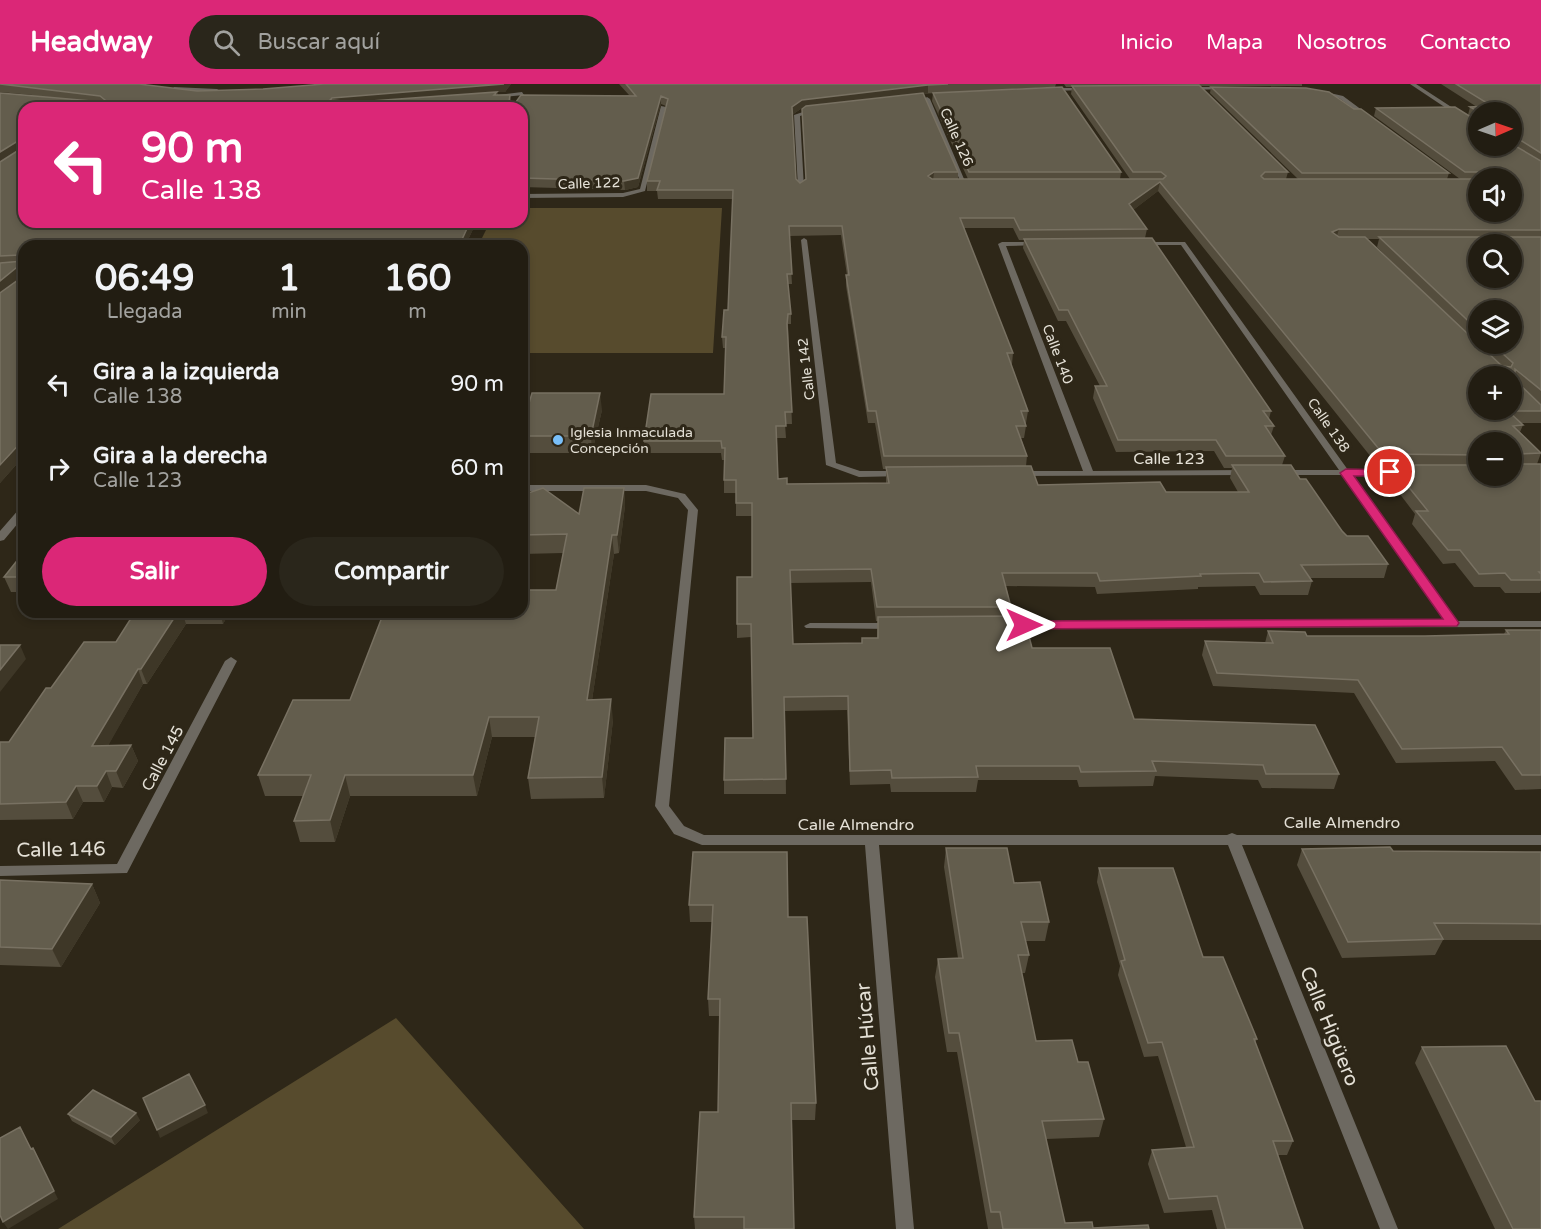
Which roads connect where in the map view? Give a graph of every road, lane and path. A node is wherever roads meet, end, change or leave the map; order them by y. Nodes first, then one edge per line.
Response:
1 (517, 84) edge
2 (1413, 84) edge
3 (1060, 87) edge
4 (162, 89) edge
5 (1176, 89) edge
6 (1199, 89) junction
7 (1041, 90) edge
8 (1096, 90) edge
9 (1234, 90) edge
10 (221, 91) edge
11 (1312, 91) edge
12 (522, 94) junction
13 (488, 97) edge
14 (1207, 97) edge
15 (939, 98) edge
16 (927, 99) junction
17 (1069, 99) edge
18 (916, 100) edge
19 (518, 101) edge
20 (663, 107) edge
21 (829, 108) edge
22 (1468, 121) edge
23 (1377, 124) edge
24 (954, 185) edge
25 (964, 185) junction
26 (976, 185) edge
27 (801, 188) edge
28 (528, 196) edge
29 (804, 240) edge
30 (1047, 243) edge
31 (1138, 243) edge
32 (1412, 472) edge
33 (1264, 473) edge
34 (1276, 473) edge
35 (1346, 473) junction
36 (916, 474) edge
37 (1008, 474) edge
38 (1089, 474) junction
39 (528, 488) edge
40 (18, 517) edge
41 (0, 538) edge
42 (1452, 623) junction
43 (1541, 624) edge
44 (905, 626) edge
45 (988, 626) edge
46 (810, 627) dead end
47 (231, 661) dead end
48 (1232, 838) junction
49 (1541, 840) edge
50 (872, 841) junction
51 (122, 870) joint
52 (0, 871) edge
53 (905, 1229) edge
54 (1389, 1229) edge

1 - 12 street
2 - 22 street
3 - 7 street
3 - 8 street
3 - 17 street
4 - 10 street
5 - 6 street
6 - 9 street
6 - 14 street
11 - 23 street
12 - 13 street
12 - 19 street
15 - 16 street
16 - 18 street
16 - 25 street, Calle 126
20 - 28 street, Calle 122
21 - 27 street
24 - 25 street
25 - 26 street
29 - 36 street, Calle 142
30 - 38 street, Calle 140
31 - 35 street, Calle 138
32 - 35 street
33 - 38 street, Calle 123
34 - 35 street
35 - 42 street, Calle 138
37 - 38 street, Calle 123
39 - 50 street, Calle Almendro
40 - 41 street
42 - 43 street
42 - 45 street
44 - 46 street
47 - 51 street, Calle 145
48 - 49 street, Calle Almendro
48 - 50 street, Calle Almendro
48 - 54 street, Calle Higüero
50 - 53 street, Calle Húcar
51 - 52 street, Calle 146

